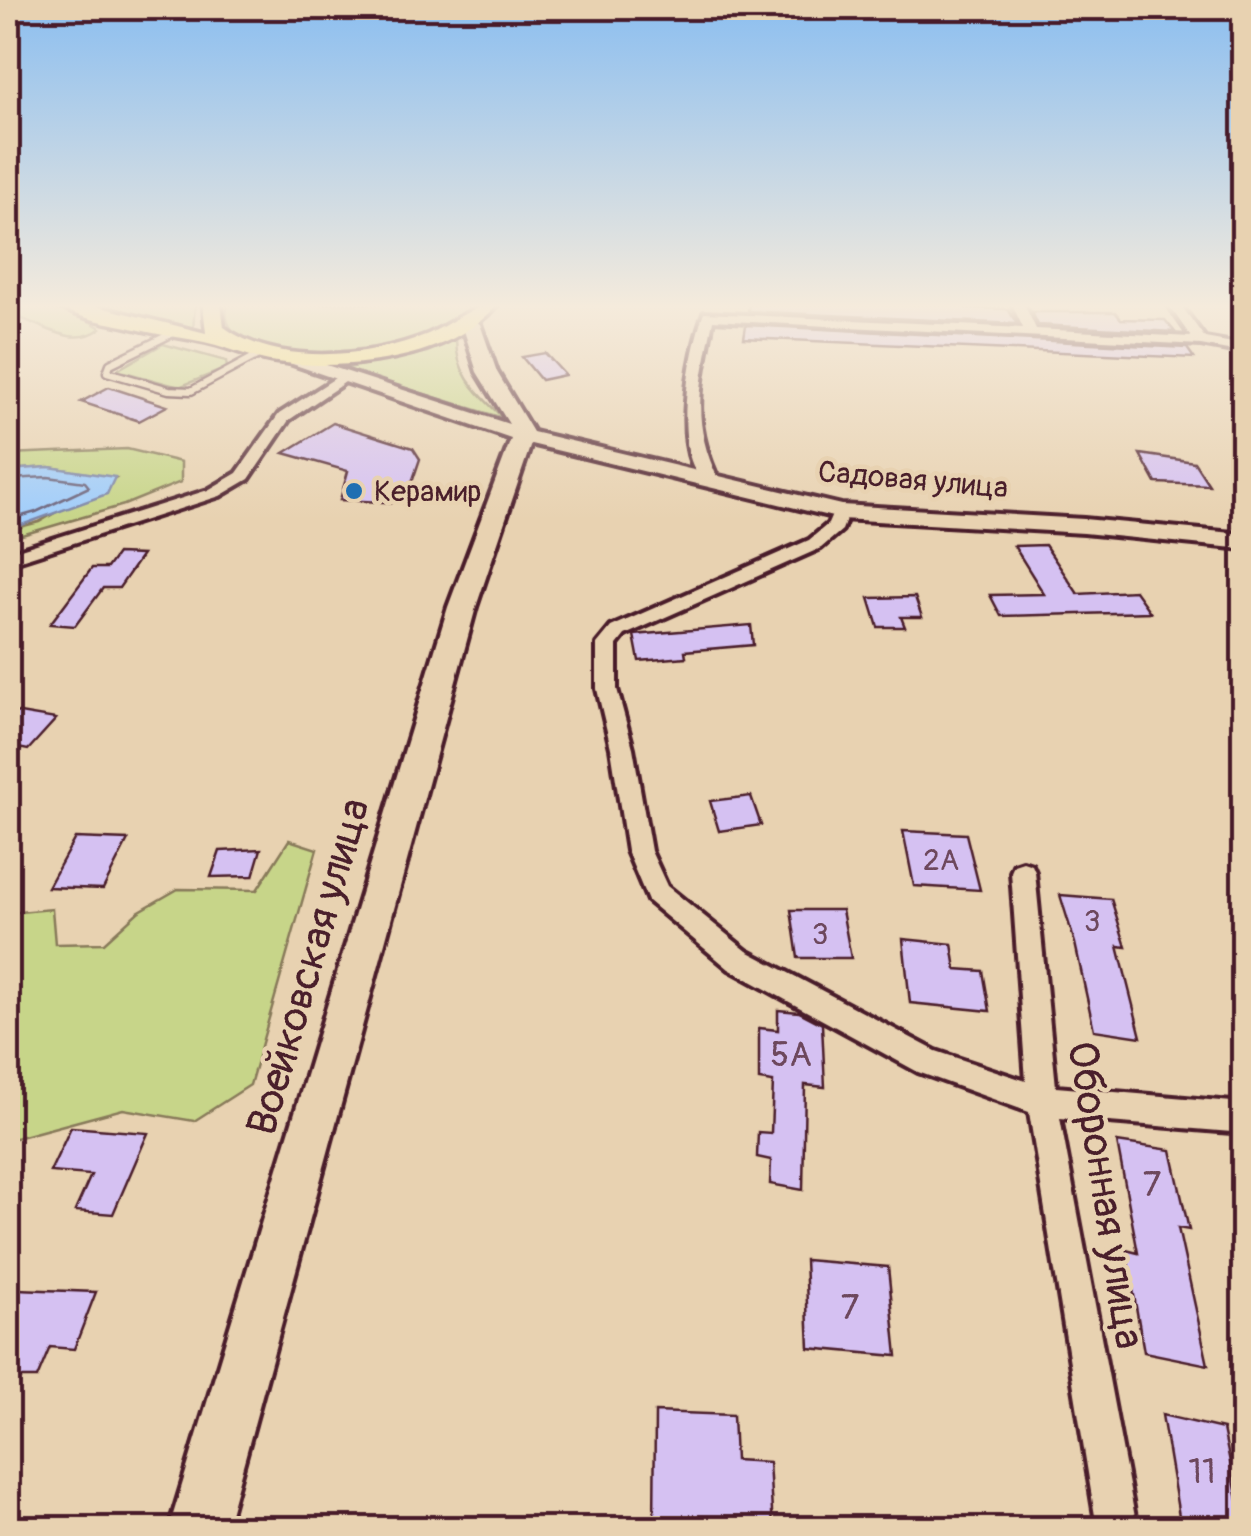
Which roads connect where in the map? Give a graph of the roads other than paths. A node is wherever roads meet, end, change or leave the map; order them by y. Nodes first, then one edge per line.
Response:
1 (120, 376) edge
2 (225, 376) edge
3 (339, 376) edge
4 (489, 376) edge
5 (697, 376) edge
6 (343, 377) junction
7 (523, 436) junction
8 (711, 482) junction
9 (841, 512) junction
10 (1244, 542) edge
11 (8, 558) edge
12 (1023, 872) dead end
13 (1042, 1101) junction
14 (1244, 1118) edge
15 (197, 1528) edge
16 (1117, 1528) edge

1 - 2 lane
3 - 6 main road, Садовая улица
4 - 7 main road
5 - 8 street
6 - 7 main road, Садовая улица
6 - 11 street
7 - 8 main road, Садовая улица
7 - 15 main road, Воейковская улица
8 - 9 main road, Садовая улица
9 - 10 main road, Садовая улица
9 - 13 street
12 - 13 street, Оборонная улица
13 - 14 street
13 - 16 street, Оборонная улица

